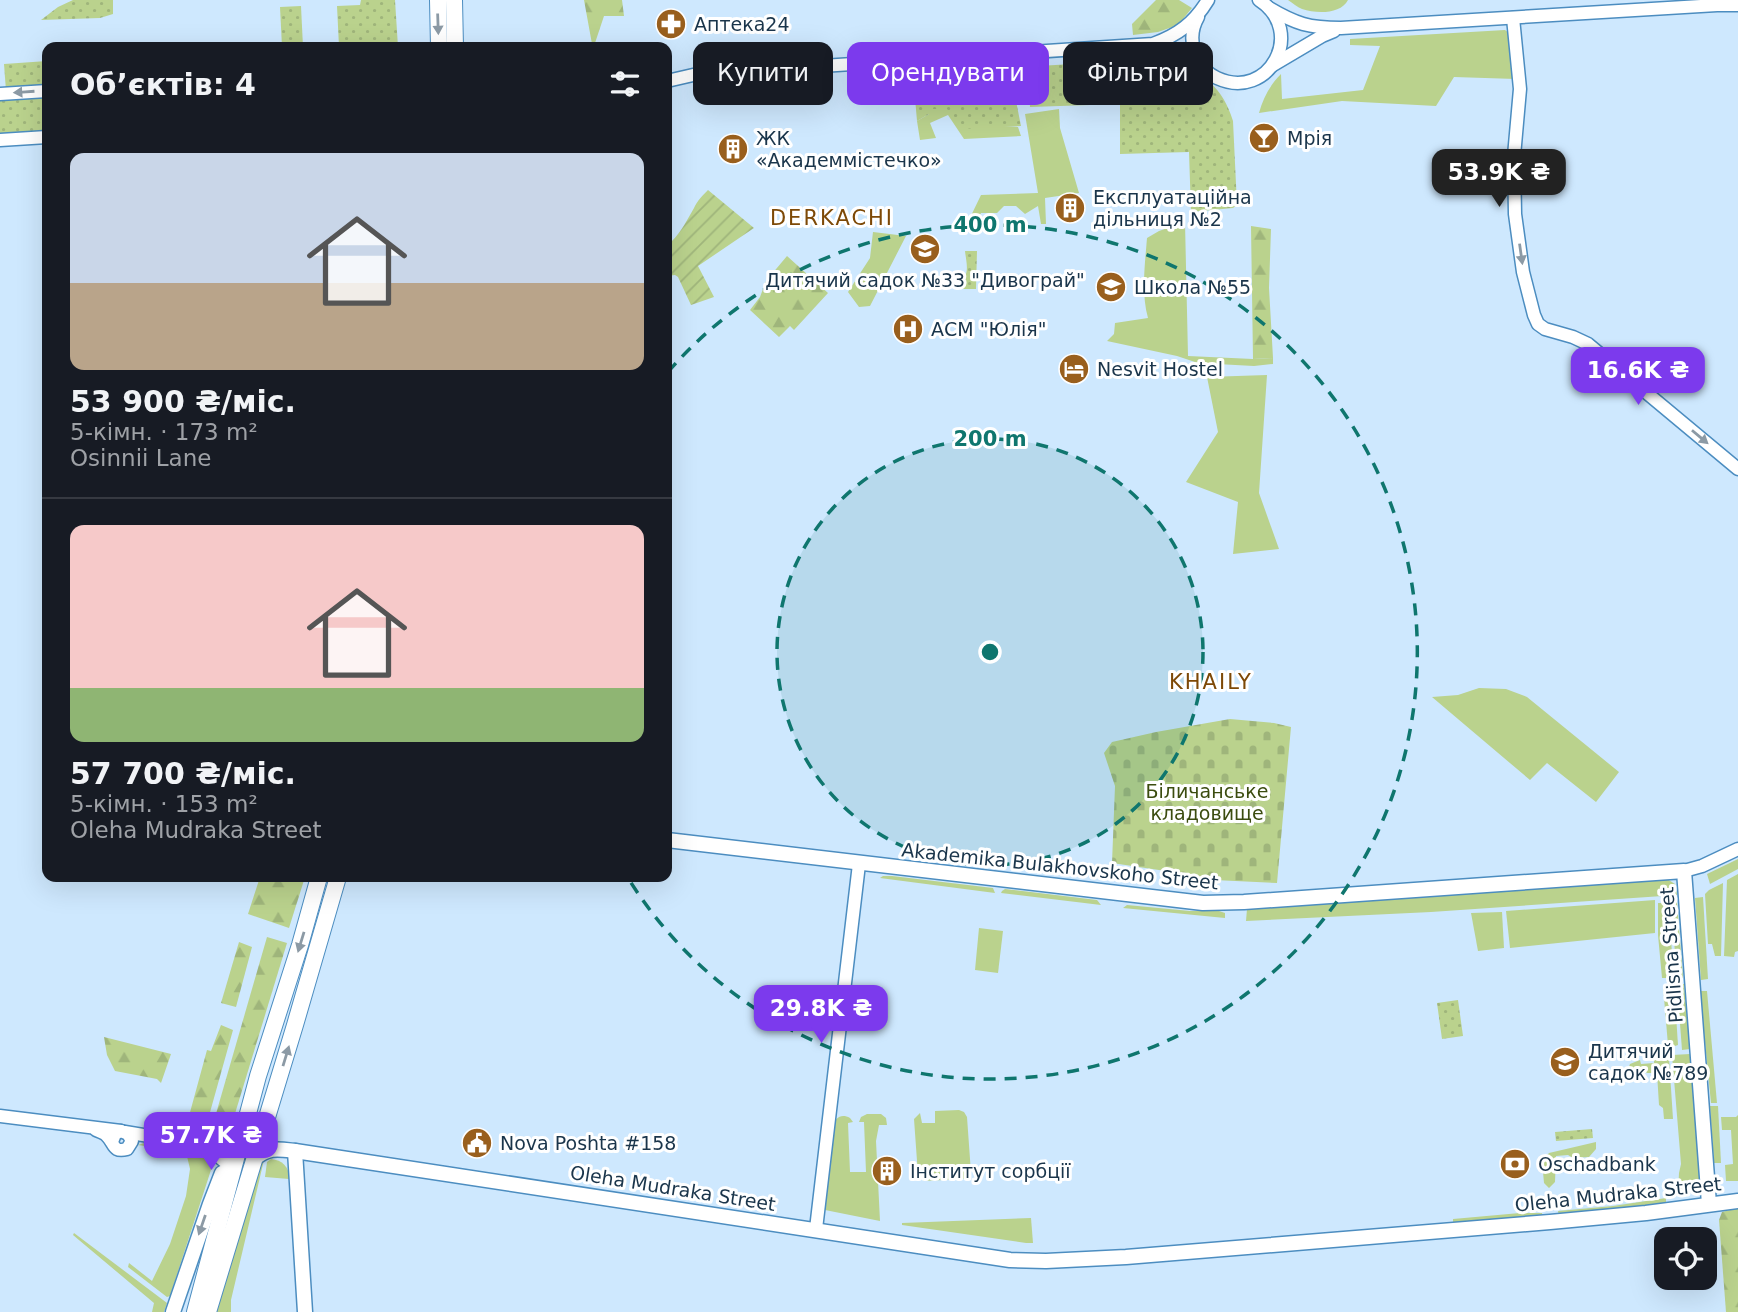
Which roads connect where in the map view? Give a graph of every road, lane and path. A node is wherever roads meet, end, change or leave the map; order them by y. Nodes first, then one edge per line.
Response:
1 (438, 0) edge
2 (454, 0) edge
3 (1215, 0) edge
4 (1261, 2) edge
5 (1738, 5) edge
6 (1205, 6) edge
7 (1513, 18) junction
8 (1341, 28) junction
9 (439, 42) edge
10 (455, 42) edge
11 (1158, 42) edge
12 (1193, 42) edge
13 (1063, 50) edge
14 (1273, 65) junction
15 (833, 66) edge
16 (672, 73) edge
17 (693, 75) joint
18 (1213, 76) edge
19 (672, 80) edge
20 (42, 91) edge
21 (0, 94) edge
22 (42, 137) edge
23 (0, 140) edge
24 (1738, 469) edge
25 (672, 841) edge
26 (1738, 849) edge
27 (859, 864) junction
28 (1684, 872) junction
29 (317, 882) edge
30 (337, 882) edge
31 (0, 1116) edge
32 (265, 1122) junction
33 (244, 1126) junction
34 (92, 1128) junction
35 (123, 1131) junction
36 (146, 1135) junction
37 (112, 1142) junction
38 (131, 1145) junction
39 (203, 1145) junction
40 (295, 1151) junction
41 (254, 1159) junction
42 (234, 1168) junction
43 (1738, 1201) edge
44 (1709, 1204) junction
45 (816, 1229) junction
46 (173, 1312) edge
47 (195, 1312) edge
48 (208, 1312) edge
49 (305, 1312) edge

1 -> 9 highway
2 - 10 highway
3 - 6 street
4 - 8 street
4 - 14 street
5 - 7 street
6 - 11 street
6 - 12 street
7 - 8 street
7 -> 24 street
8 - 14 street
13 - 15 street
14 - 18 street
16 - 17 street
17 - 19 street
20 -> 21 street
22 - 23 street
25 - 27 main road, Akademika Bulakhovskoho Street
26 - 28 street, Akademika Bulakhovskoho Street
27 - 28 main road, Akademika Bulakhovskoho Street
27 - 45 street
28 - 44 main road, Pidlisna Street
29 -> 33 highway
32 -> 30 highway
31 - 34 street
32 - 40 main road, Oleha Mudraka Street
32 - 41 highway
33 - 39 street
33 - 42 highway
34 - 35 street
34 - 37 street
35 - 36 street
35 - 37 street
35 - 38 street
36 - 38 street
36 - 39 street
37 - 38 street
39 - 42 street
40 - 41 main road, Oleha Mudraka Street
40 - 45 main road, Oleha Mudraka Street
40 - 49 main road
41 - 48 highway
42 -> 46 main road
42 - 47 highway
43 - 44 main road, Oleha Mudraka Street
44 - 45 main road, Oleha Mudraka Street

